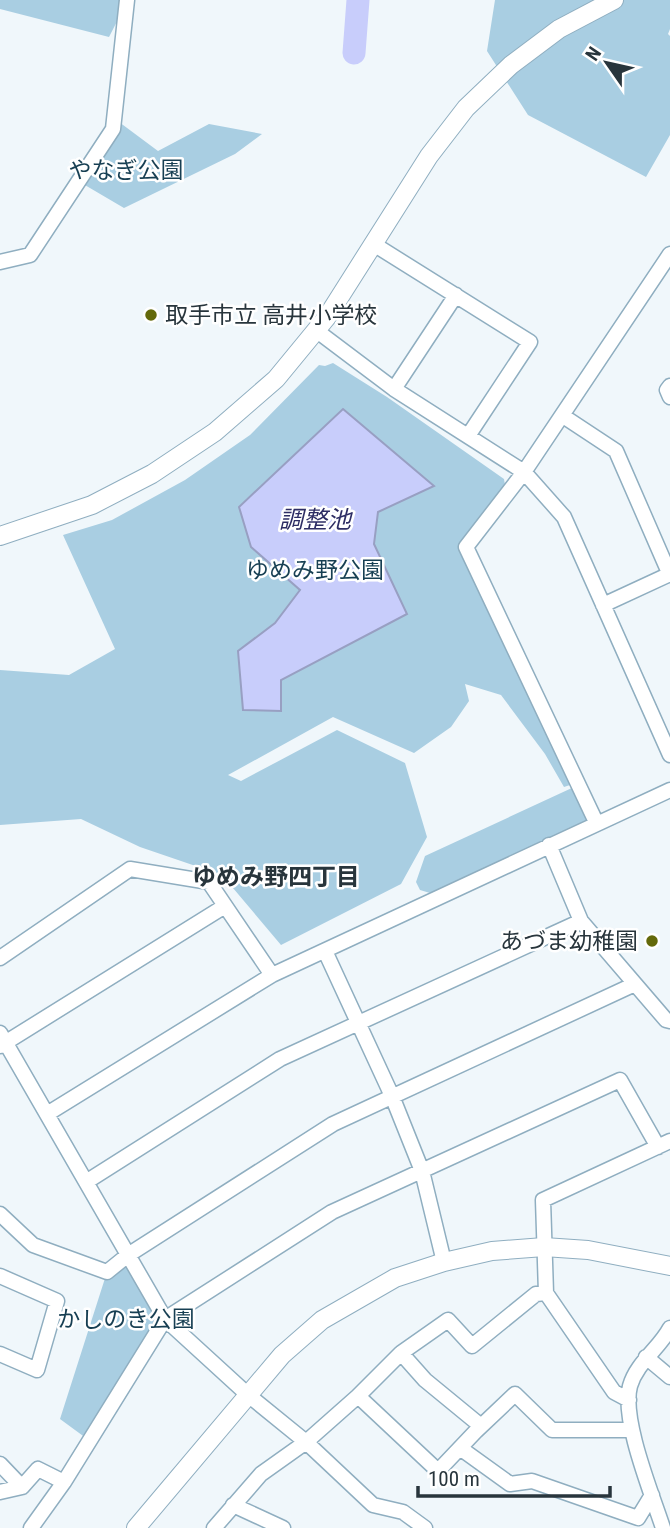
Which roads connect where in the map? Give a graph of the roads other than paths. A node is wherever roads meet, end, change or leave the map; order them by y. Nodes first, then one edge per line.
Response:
1 (127, 0) edge
2 (614, 0) edge
3 (375, 245) junction
4 (670, 254) edge
5 (0, 261) edge
6 (456, 295) junction
7 (317, 331) junction
8 (670, 386) edge
9 (394, 389) junction
10 (670, 397) edge
11 (563, 416) junction
12 (468, 436) junction
13 (524, 472) junction
14 (0, 536) edge
15 (670, 574) edge
16 (603, 605) junction
17 (670, 755) edge
18 (670, 790) edge
19 (596, 822) junction
20 (549, 845) junction
21 (225, 906) junction
22 (581, 921) junction
23 (325, 950) junction
24 (0, 958) edge
25 (272, 975) junction
26 (635, 984) junction
27 (670, 1021) edge
28 (359, 1023) junction
29 (2, 1041) edge
30 (392, 1096) junction
31 (47, 1114) junction
32 (664, 1144) edge
33 (422, 1171) junction
34 (86, 1182) junction
35 (0, 1214) edge
36 (544, 1247) junction
37 (128, 1255) junction
38 (444, 1262) junction
39 (670, 1266) edge
40 (0, 1276) edge
41 (546, 1293) junction
42 (164, 1319) junction
43 (670, 1328) edge
44 (401, 1353) junction
45 (0, 1354) edge
46 (646, 1357) junction
47 (670, 1377) edge
48 (247, 1394) junction
49 (358, 1396) junction
50 (629, 1400) junction
51 (481, 1426) junction
52 (632, 1430) junction
53 (306, 1442) junction
54 (460, 1448) junction
55 (0, 1464) edge
56 (64, 1482) junction
57 (22, 1487) junction
58 (0, 1492) edge
59 (652, 1495) junction
60 (233, 1505) junction
61 (637, 1523) edge
62 (666, 1527) edge
63 (31, 1528) edge
64 (136, 1528) edge
65 (214, 1528) edge
66 (283, 1528) edge
67 (423, 1528) edge

1 - 5 street
2 - 3 street
3 - 6 street
3 - 7 street
4 - 11 street
6 - 9 street
6 - 12 street
7 - 9 street
7 - 14 street
8 - 10 street
9 - 12 street
11 - 13 street
11 - 15 street
12 - 13 street
13 - 16 street
13 - 19 street
15 - 16 street
16 - 17 street
18 - 19 street
19 - 20 street
20 - 22 street
20 - 23 street
21 - 24 street
21 - 25 street
21 - 29 street
22 - 26 street
22 - 28 street
23 - 25 street
23 - 28 street
25 - 31 street
26 - 27 street
26 - 30 street
28 - 30 street
28 - 34 street
29 - 31 street
30 - 33 street
30 - 37 street
31 - 34 street
32 - 33 street
32 - 36 street
33 - 38 street
33 - 42 street
34 - 37 street
35 - 37 street
36 - 38 street
36 - 39 street
36 - 41 street
37 - 42 street
38 - 48 street
40 - 45 street
41 - 44 street
41 - 50 street
42 - 48 street
42 - 56 street
43 - 46 street
44 - 49 street
44 - 51 street
46 - 47 street
46 - 50 street
48 - 53 street
48 - 64 street
49 - 53 street
49 - 54 street
50 - 52 street
51 - 52 street
51 - 54 street
52 - 59 street
53 - 60 street
53 - 67 street
54 - 61 street
55 - 57 street
56 - 57 street
56 - 63 street
57 - 58 street
59 - 61 street
59 - 62 street
60 - 65 street
60 - 66 street

